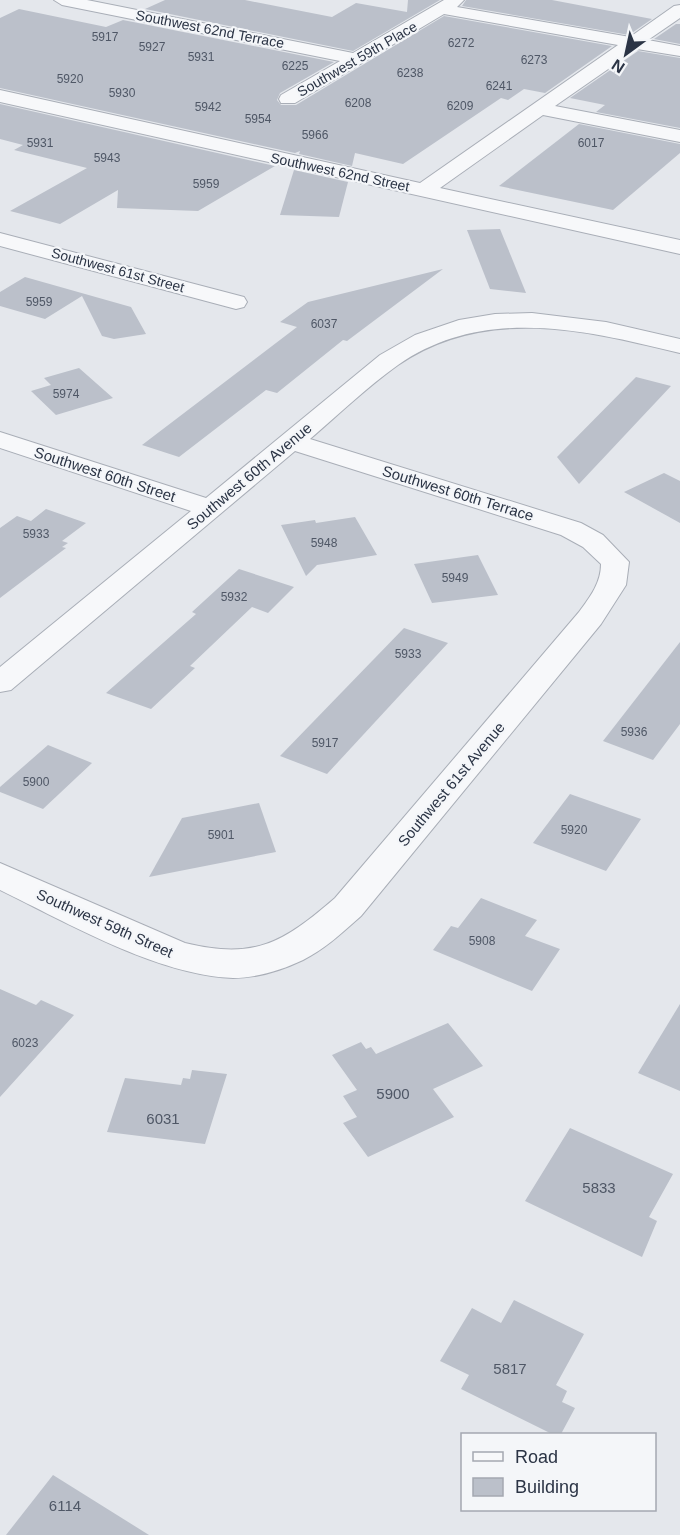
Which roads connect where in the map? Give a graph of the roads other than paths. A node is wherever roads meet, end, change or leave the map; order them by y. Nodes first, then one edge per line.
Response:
1 (62, 0) edge
2 (449, 4) edge
3 (680, 10) edge
4 (633, 43) junction
5 (680, 51) edge
6 (357, 59) junction
7 (0, 96) edge
8 (288, 99) dead end
9 (540, 109) junction
10 (680, 136) edge
11 (425, 189) junction
12 (0, 239) edge
13 (680, 248) edge
14 (236, 302) dead end
15 (680, 346) edge
16 (0, 440) edge
17 (291, 441) junction
18 (210, 508) junction
19 (615, 562) joint
20 (0, 682) edge
21 (0, 875) edge
22 (248, 964) joint

1 - 6 street, Southwest 62nd Terrace
2 - 4 street
2 - 6 street, Southwest 59th Place
3 - 4 street
4 - 5 street
4 - 9 street
6 - 8 street, Southwest 59th Place
7 - 11 street, Southwest 62nd Street
9 - 10 street
9 - 11 street
11 - 13 street, Southwest 62nd Street
12 - 14 street, Southwest 61st Street
15 - 17 street, Southwest 60th Avenue
16 - 18 street, Southwest 60th Street
17 - 18 street, Southwest 60th Avenue
17 - 19 street, Southwest 60th Terrace
18 - 20 street, Southwest 60th Avenue
19 - 22 street, Southwest 61st Avenue
21 - 22 street, Southwest 59th Street

